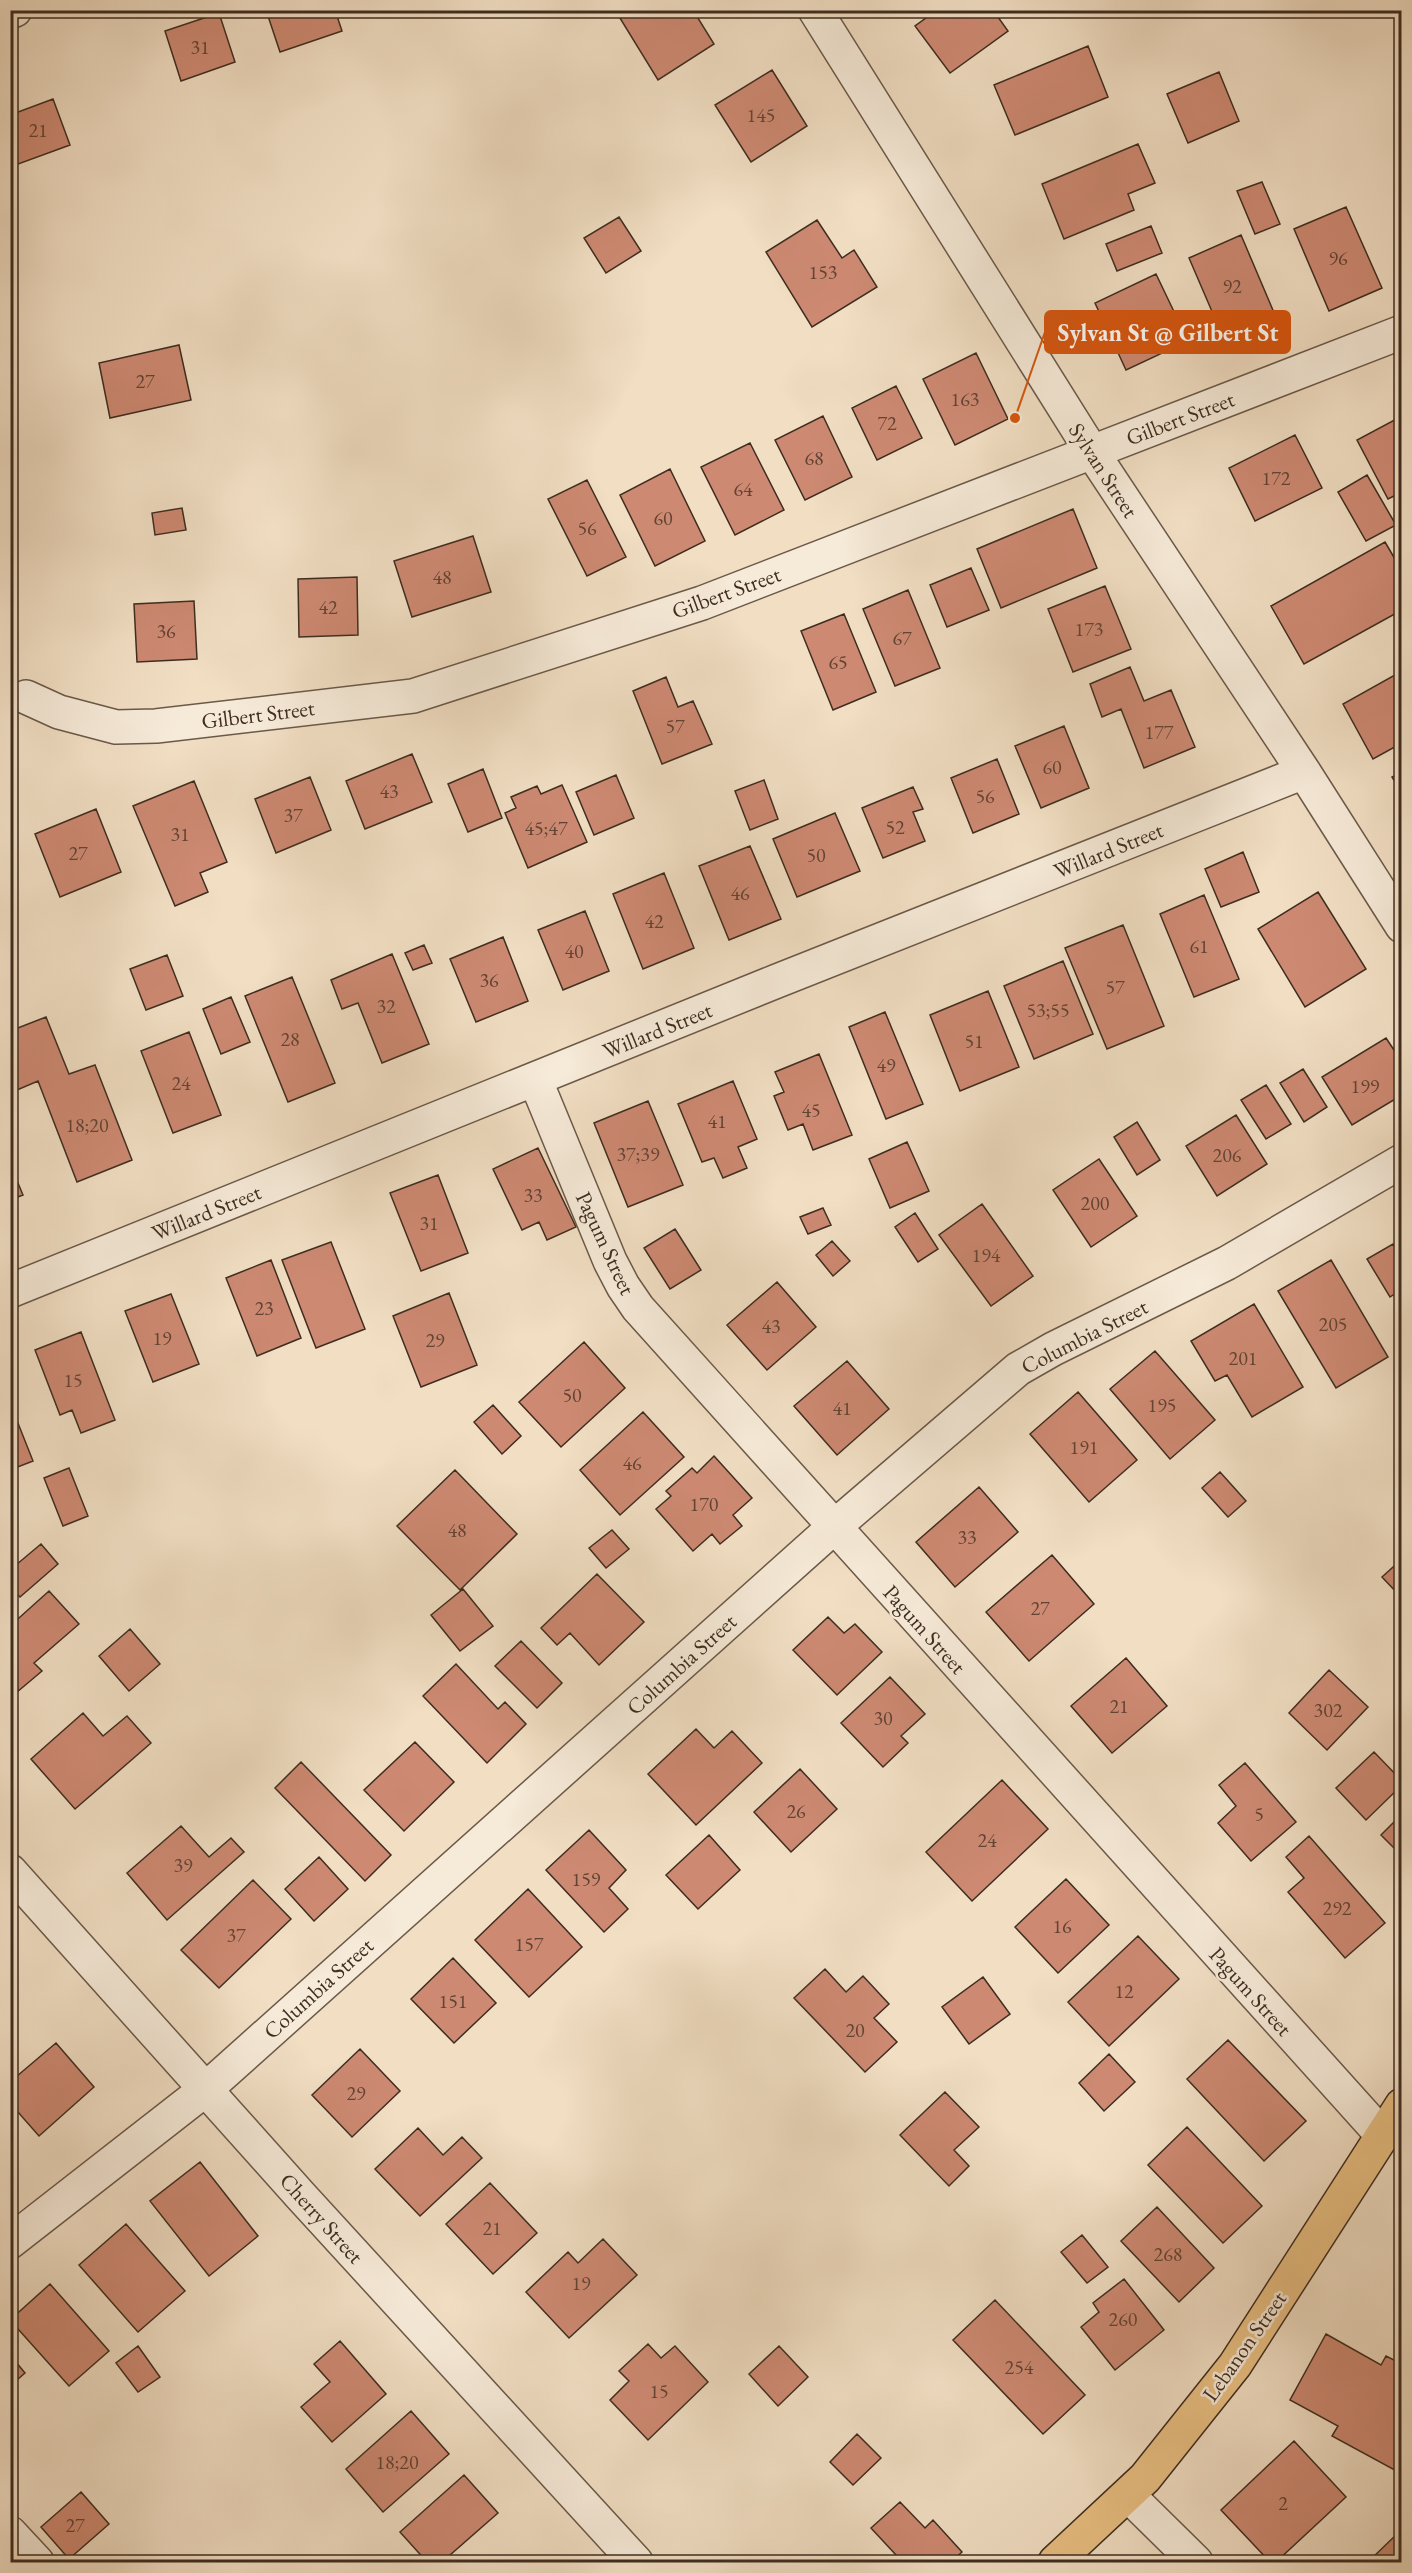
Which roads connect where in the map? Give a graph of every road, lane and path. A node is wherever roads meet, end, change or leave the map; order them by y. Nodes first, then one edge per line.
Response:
1 (15, 10) edge
2 (815, 10) edge
3 (10, 12) edge
4 (1401, 332) edge
5 (1092, 452) junction
6 (26, 697) dead end
7 (1304, 772) junction
8 (1401, 926) edge
9 (536, 1079) junction
10 (1401, 1161) edge
11 (10, 1290) edge
12 (834, 1527) junction
13 (10, 1871) edge
14 (206, 2089) junction
15 (1401, 2105) edge
16 (1383, 2136) junction
17 (10, 2242) edge
18 (1128, 2495) junction
19 (10, 2534) edge
20 (37, 2562) edge
21 (636, 2562) edge
22 (1055, 2562) edge
23 (1196, 2562) edge

1 - 3 street
2 - 5 street, Sylvan Street
4 - 5 street, Gilbert Street
5 - 6 street, Gilbert Street
5 - 7 street, Sylvan Street
7 - 8 street, Sylvan Street
7 - 9 street, Willard Street
9 - 11 street, Willard Street
9 - 12 street, Pagum Street
10 - 12 street, Columbia Street
12 - 14 street, Columbia Street
12 - 16 street, Pagum Street
13 - 14 street, Cherry Street
14 - 17 street, Columbia Street
14 - 21 street, Cherry Street
15 - 16 main road, Lebanon Street
16 - 18 main road, Lebanon Street
18 - 22 main road, Lebanon Street
18 - 23 street
19 - 20 street

